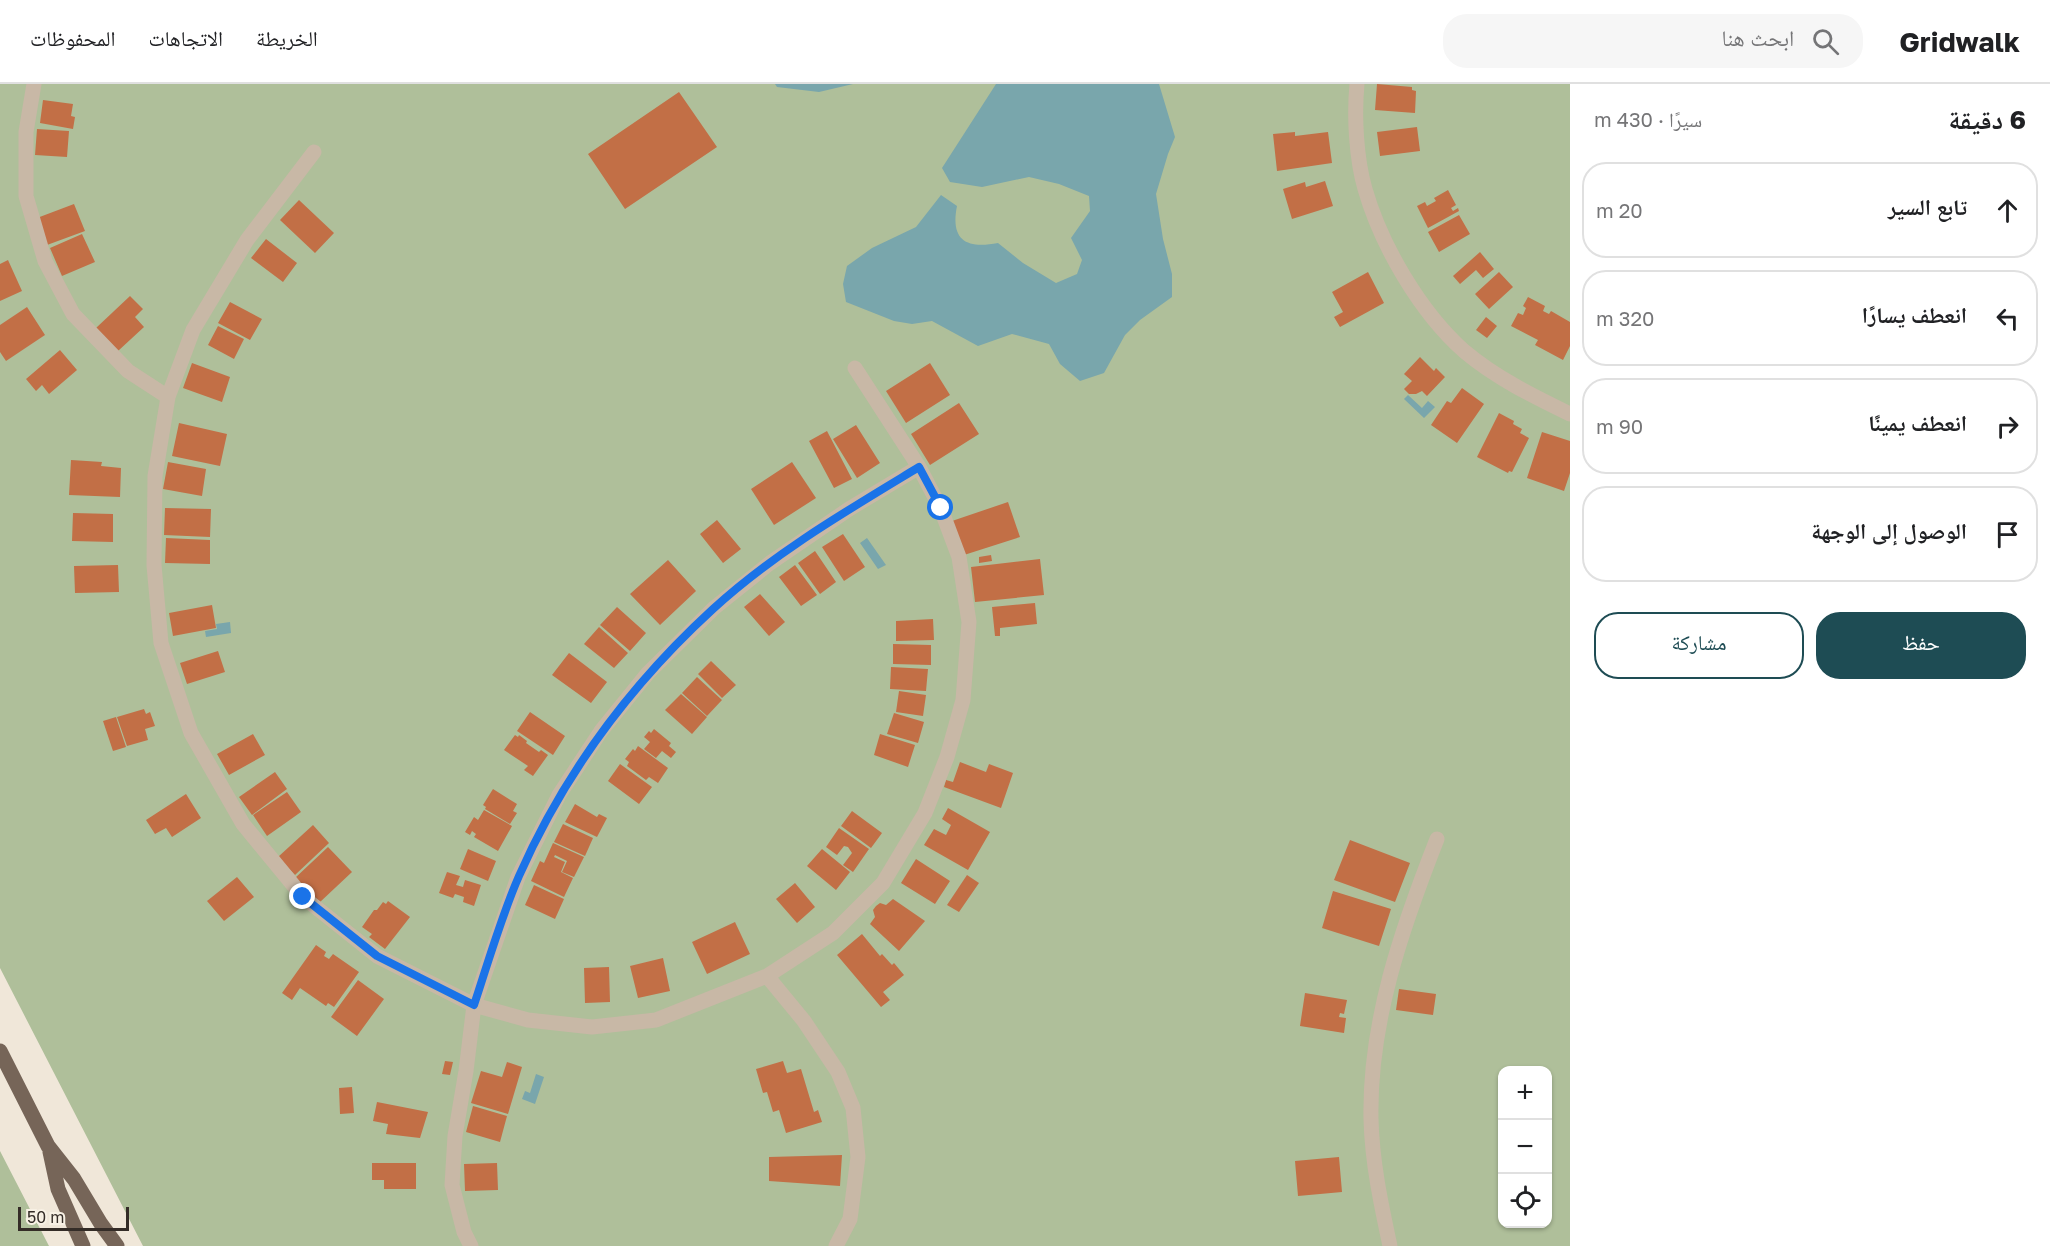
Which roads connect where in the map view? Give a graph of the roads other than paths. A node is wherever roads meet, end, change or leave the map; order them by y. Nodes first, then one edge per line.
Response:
1 (34, 84) edge
2 (1357, 84) edge
3 (314, 152) dead end
4 (855, 368) dead end
5 (168, 397) junction
6 (1570, 414) edge
7 (919, 467) junction
8 (1437, 839) dead end
9 (767, 976) junction
10 (474, 1005) junction
11 (0, 1051) edge
12 (48, 1146) junction
13 (83, 1246) edge
14 (117, 1246) edge
15 (471, 1246) edge
16 (836, 1246) edge
17 (1390, 1246) edge

1 - 5 street
2 - 6 street
3 - 5 street
4 - 7 street
5 - 10 street
7 - 9 street
7 - 10 street
8 - 17 street
9 - 10 street
9 - 16 street
10 - 15 street
11 - 12 main road
12 - 13 main road
12 - 14 main road

